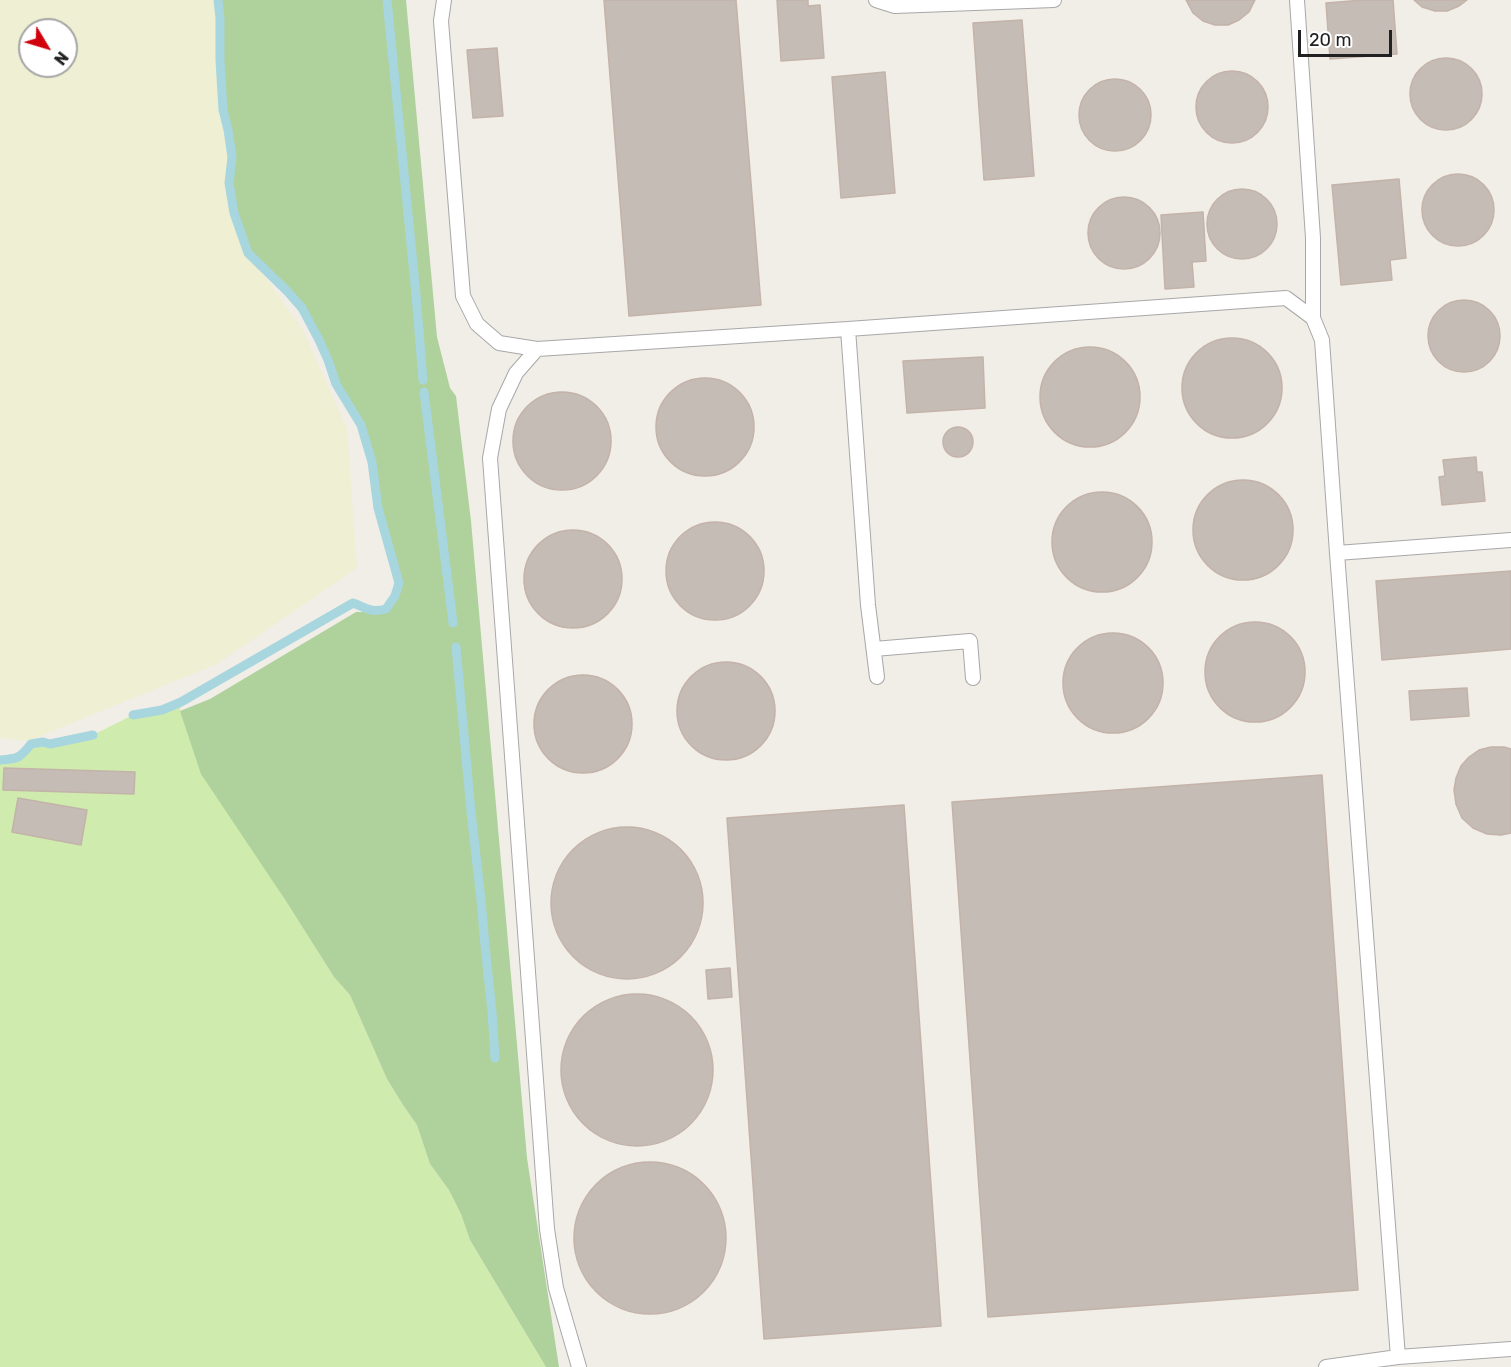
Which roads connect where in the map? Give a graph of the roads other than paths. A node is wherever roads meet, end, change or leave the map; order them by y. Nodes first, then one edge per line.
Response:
1 (444, 0) edge
2 (876, 0) edge
3 (1054, 0) edge
4 (1297, 0) edge
5 (1313, 318) junction
6 (848, 329) junction
7 (537, 350) junction
8 (1511, 540) edge
9 (1337, 553) junction
10 (874, 650) junction
11 (877, 677) dead end
12 (973, 678) dead end
13 (1511, 1349) edge
14 (1398, 1357) junction
15 (579, 1367) edge
16 (1326, 1367) edge

1 - 7 lane
2 - 3 lane
4 - 5 lane
5 - 6 lane
5 - 9 lane
6 - 7 lane
6 - 10 lane
7 - 15 lane
8 - 9 lane
9 - 14 lane
10 - 11 lane
10 - 12 lane
13 - 14 lane
14 - 16 lane

